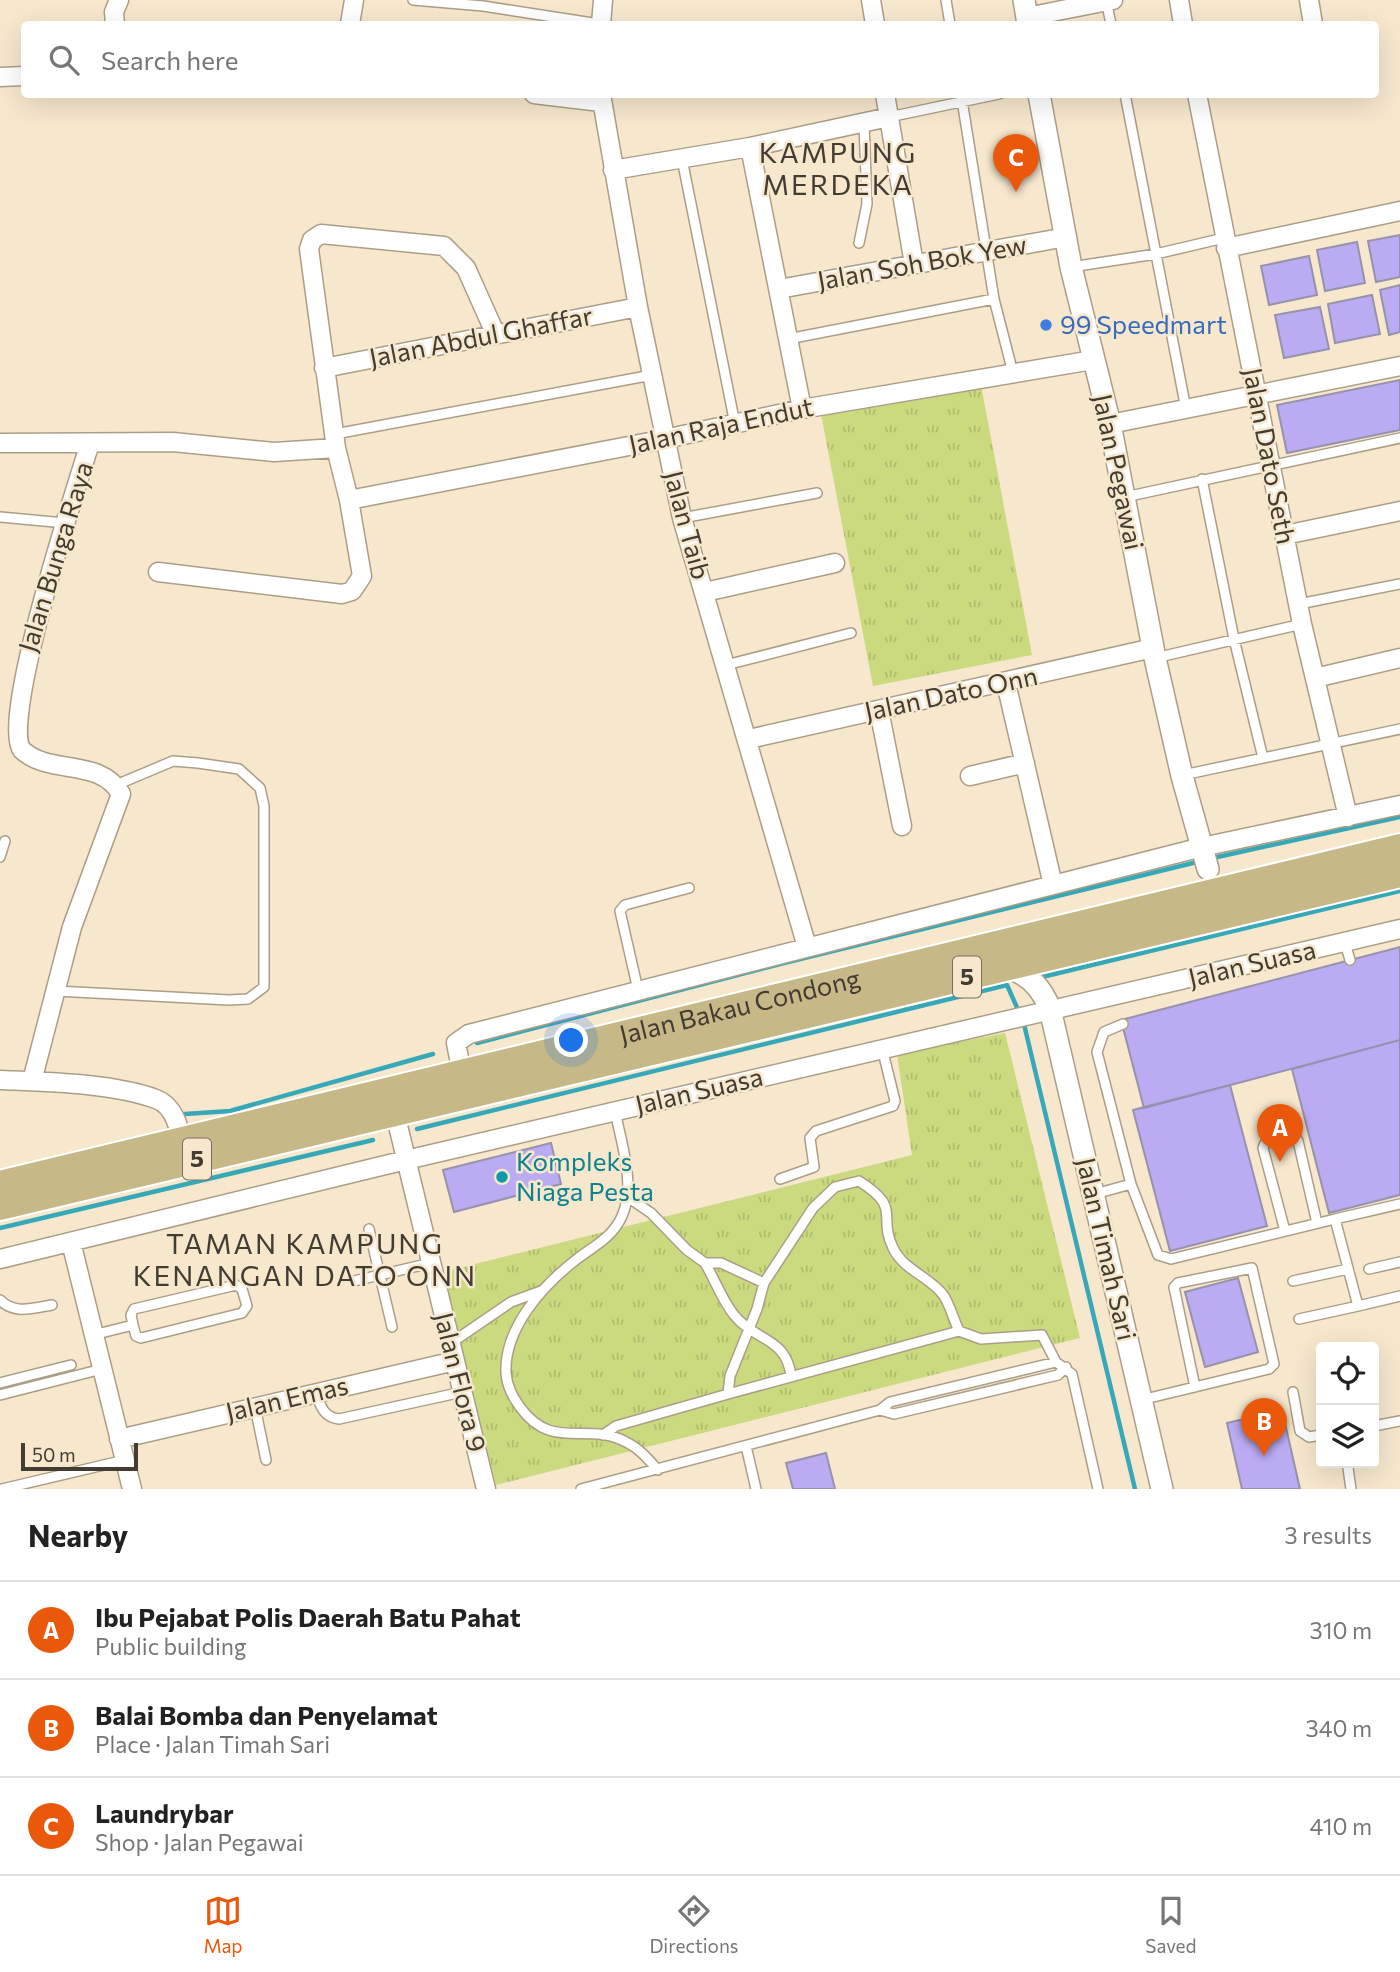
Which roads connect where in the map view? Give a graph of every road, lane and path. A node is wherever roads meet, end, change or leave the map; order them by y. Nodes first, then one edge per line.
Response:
1 (119, 0) edge
2 (354, 0) edge
3 (413, 0) edge
4 (603, 0) edge
5 (871, 0) edge
6 (946, 0) edge
7 (1109, 0) edge
8 (1179, 0) edge
9 (1309, 0) edge
10 (1027, 14) edge
11 (115, 21) edge
12 (350, 21) edge
13 (580, 21) edge
14 (600, 21) edge
15 (874, 21) edge
16 (950, 21) edge
17 (1111, 21) edge
18 (1182, 21) edge
19 (1312, 21) edge
20 (21, 76) edge
21 (0, 77) edge
22 (601, 98) edge
23 (886, 98) edge
24 (957, 98) edge
25 (961, 98) edge
26 (1040, 98) edge
27 (1126, 98) edge
28 (1198, 98) edge
29 (889, 117) junction
30 (864, 123) junction
31 (750, 147) junction
32 (682, 159) junction
33 (613, 170) junction
34 (1400, 211) edge
35 (1066, 237) junction
36 (859, 243) dead end
37 (1225, 243) junction
38 (986, 252) junction
39 (1156, 254) junction
40 (914, 264) junction
41 (1071, 268) junction
42 (779, 289) junction
43 (995, 299) junction
44 (638, 307) junction
45 (496, 335) junction
46 (789, 339) junction
47 (1093, 360) junction
48 (1400, 366) edge
49 (324, 368) junction
50 (1013, 373) junction
51 (652, 375) junction
52 (1258, 395) junction
53 (802, 408) junction
54 (1186, 410) junction
55 (735, 424) junction
56 (1110, 424) junction
57 (1400, 438) edge
58 (665, 439) junction
59 (335, 441) junction
60 (0, 443) edge
61 (90, 443) junction
62 (1272, 467) junction
63 (1202, 480) junction
64 (817, 493) dead end
65 (1125, 497) junction
66 (349, 499) junction
67 (1400, 511) edge
68 (0, 517) edge
69 (682, 518) junction
70 (65, 523) junction
71 (1285, 536) junction
72 (835, 563) dead end
73 (158, 572) dead end
74 (1400, 584) edge
75 (705, 592) junction
76 (1299, 604) junction
77 (1302, 624) junction
78 (851, 633) dead end
79 (1234, 639) junction
80 (1154, 653) junction
81 (1400, 659) edge
82 (726, 665) junction
83 (1315, 678) junction
84 (1006, 683) junction
85 (8, 691) edge
86 (879, 710) junction
87 (1400, 729) edge
88 (749, 740) junction
89 (1330, 744) junction
90 (1263, 758) junction
91 (1025, 763) junction
92 (970, 776) dead end
93 (1182, 776) junction
94 (110, 780) junction
95 (1400, 805) edge
96 (1348, 817) junction
97 (902, 826) dead end
98 (5, 841) dead end
99 (1400, 848) edge
100 (0, 857) edge
101 (1206, 858) junction
102 (1400, 873) edge
103 (1252, 883) junction
104 (1053, 885) junction
105 (689, 888) dead end
106 (1159, 905) junction
107 (1400, 929) edge
108 (807, 947) junction
109 (1014, 970) junction
110 (638, 990) junction
111 (55, 991) junction
112 (1042, 1006) junction
113 (1123, 1024) dead end
114 (882, 1048) junction
115 (462, 1073) junction
116 (0, 1080) edge
117 (32, 1082) junction
118 (393, 1102) junction
119 (615, 1111) junction
120 (179, 1139) junction
121 (407, 1160) junction
122 (780, 1178) dead end
123 (1131, 1184) junction
124 (0, 1185) edge
125 (1093, 1194) junction
126 (626, 1196) junction
127 (1400, 1204) edge
128 (0, 1206) edge
129 (1335, 1219) junction
130 (1317, 1223) junction
131 (369, 1229) dead end
132 (1285, 1231) junction
133 (71, 1242) junction
134 (0, 1258) edge
135 (1400, 1262) edge
136 (431, 1263) junction
137 (705, 1263) junction
138 (1348, 1269) junction
139 (1369, 1269) dead end
140 (380, 1275) junction
141 (354, 1281) dead end
142 (1293, 1282) dead end
143 (764, 1283) junction
144 (541, 1291) junction
145 (1400, 1296) edge
146 (0, 1300) edge
147 (52, 1305) dead end
148 (1358, 1306) junction
149 (1299, 1319) dead end
150 (133, 1325) junction
151 (392, 1327) dead end
152 (747, 1330) junction
153 (959, 1331) junction
154 (93, 1335) junction
155 (453, 1352) junction
156 (1061, 1364) junction
157 (71, 1365) dead end
158 (102, 1369) junction
159 (791, 1376) junction
160 (0, 1383) edge
161 (1195, 1387) junction
162 (315, 1392) junction
163 (462, 1392) junction
164 (1293, 1392) dead end
165 (728, 1394) junction
166 (0, 1395) edge
167 (1141, 1400) junction
168 (255, 1406) junction
169 (1400, 1421) edge
170 (1379, 1425) edge
171 (603, 1434) junction
172 (1316, 1436) edge
173 (119, 1439) junction
174 (747, 1446) junction
175 (266, 1460) dead end
176 (125, 1461) junction
177 (1348, 1468) dead end
178 (658, 1470) junction
179 (2, 1489) edge
180 (132, 1489) edge
181 (486, 1489) edge
182 (581, 1489) edge
183 (756, 1489) edge
184 (1098, 1489) edge
185 (1161, 1489) edge
186 (1351, 1489) edge

1 - 11 street
2 - 12 street
3 - 13 lane
4 - 14 street
5 - 15 street
6 - 16 lane
7 - 10 street
7 - 17 lane
8 - 18 street
9 - 19 street
20 - 21 street
22 - 33 street, Jalan Taib
23 - 29 street
24 - 29 lane
25 - 38 lane
26 - 35 street, Jalan Pegawai
27 - 39 lane
28 - 37 street, Jalan Dato Seth
29 - 30 street
29 - 40 street
30 - 31 street
30 - 36 lane
31 - 32 street
31 - 42 street
32 - 33 street
32 - 55 lane
33 - 44 street, Jalan Taib
34 - 37 street
35 - 38 street, Jalan Soh Bok Yew
35 - 41 street, Jalan Pegawai
37 - 39 lane
37 - 52 street, Jalan Dato Seth
38 - 40 street, Jalan Soh Bok Yew
38 - 43 lane
39 - 41 lane
39 - 54 lane
40 - 42 street, Jalan Soh Bok Yew
41 - 47 street, Jalan Pegawai
42 - 46 street
43 - 46 lane
43 - 50 lane
44 - 45 street, Jalan Abdul Ghaffar
44 - 51 street, Jalan Taib
45 - 49 street, Jalan Abdul Ghaffar
45 - 49 street
46 - 53 street
47 - 50 street, Jalan Raja Endut
47 - 56 street, Jalan Pegawai
48 - 52 street
49 - 59 street
50 - 53 street, Jalan Raja Endut
51 - 58 street, Jalan Taib
51 - 59 lane
52 - 54 street
52 - 62 street, Jalan Dato Seth
53 - 55 street, Jalan Raja Endut
54 - 56 street
55 - 58 street, Jalan Raja Endut
56 - 65 street, Jalan Pegawai
57 - 62 lane
58 - 66 street, Jalan Raja Endut
58 - 69 street, Jalan Taib
59 - 61 street
59 - 66 street
60 - 61 street
61 - 70 street, Jalan Bunga Raya
62 - 63 lane
62 - 71 street, Jalan Dato Seth
63 - 65 lane
63 - 79 lane
64 - 69 lane
65 - 80 street, Jalan Pegawai
66 - 73 street
67 - 71 street
68 - 70 lane
69 - 75 street, Jalan Taib
70 - 85 street, Jalan Bunga Raya
71 - 76 street, Jalan Dato Seth
72 - 75 street
74 - 76 lane
75 - 82 street, Jalan Taib
76 - 77 street, Jalan Dato Seth
77 - 79 lane
77 - 83 street, Jalan Dato Seth
78 - 82 lane
79 - 80 lane
79 - 90 lane
80 - 84 street, Jalan Dato Onn
80 - 93 street, Jalan Pegawai
81 - 83 street
82 - 88 street, Jalan Taib
83 - 89 street, Jalan Dato Seth
84 - 86 street, Jalan Dato Onn
84 - 91 street
85 - 94 street, Jalan Bunga Raya
86 - 88 street, Jalan Dato Onn
86 - 97 street
87 - 89 lane
88 - 108 street, Jalan Taib
89 - 90 lane
89 - 96 street, Jalan Dato Seth
90 - 93 lane
91 - 92 street
91 - 104 street
93 - 101 street, Jalan Pegawai
94 - 111 street
94 - 111 lane
95 - 96 street
96 - 101 street
98 - 100 lane
99 - 103 main road, Jalan Bakau Condong / 5
101 - 103 street
101 - 104 street
101 - 106 street
102 - 109 main road, Jalan Bakau Condong / 5
103 - 106 main road, Jalan Bakau Condong / 5
104 - 108 street
105 - 110 lane
106 - 115 main road, Jalan Bakau Condong / 5
107 - 112 street, Jalan Suasa
108 - 110 street
109 - 112 street
109 - 118 main road, Jalan Bakau Condong / 5
110 - 115 street
111 - 117 street
112 - 114 street, Jalan Suasa
112 - 125 street, Jalan Timah Sari
113 - 123 lane
114 - 119 street, Jalan Suasa
114 - 122 lane
115 - 118 main road, Jalan Bakau Condong / 5
116 - 117 street
117 - 120 street
118 - 120 main road, Jalan Bakau Condong / 5
118 - 121 street, Jalan Flora 9
118 - 128 main road, Jalan Bakau Condong / 5
119 - 121 street, Jalan Suasa
119 - 126 lane
120 - 124 main road, Jalan Bakau Condong / 5
121 - 133 street, Jalan Suasa
121 - 136 street, Jalan Flora 9
123 - 125 lane
123 - 132 lane
125 - 167 street, Jalan Timah Sari
126 - 137 lane
126 - 144 lane
127 - 129 lane
129 - 130 lane
129 - 138 lane
130 - 132 lane
130 - 132 lane
131 - 140 lane
133 - 134 street, Jalan Suasa
133 - 154 street
135 - 139 lane
136 - 140 lane
136 - 155 street, Jalan Flora 9
137 - 143 lane
137 - 152 lane
138 - 142 lane
138 - 148 lane
140 - 141 lane
140 - 151 lane
143 - 152 lane
143 - 153 lane
144 - 155 lane
144 - 171 lane
145 - 148 lane
146 - 147 lane
148 - 149 lane
150 - 150 lane
150 - 154 lane
152 - 159 lane
152 - 165 lane
153 - 156 lane
153 - 159 lane
154 - 158 street
155 - 162 street, Jalan Emas
155 - 163 street, Jalan Flora 9
156 - 174 lane
156 - 184 lane
157 - 160 lane
158 - 166 lane
158 - 173 street
159 - 165 lane
161 - 161 lane
161 - 167 lane
162 - 163 lane
162 - 168 street, Jalan Emas
163 - 181 street, Jalan Flora 9
164 - 172 lane
165 - 171 lane
167 - 185 street, Jalan Timah Sari
168 - 173 street, Jalan Emas
168 - 175 lane
169 - 170 lane
171 - 178 lane
173 - 176 street
174 - 178 lane
174 - 183 lane
176 - 179 lane
176 - 180 street
177 - 186 lane
178 - 182 lane

